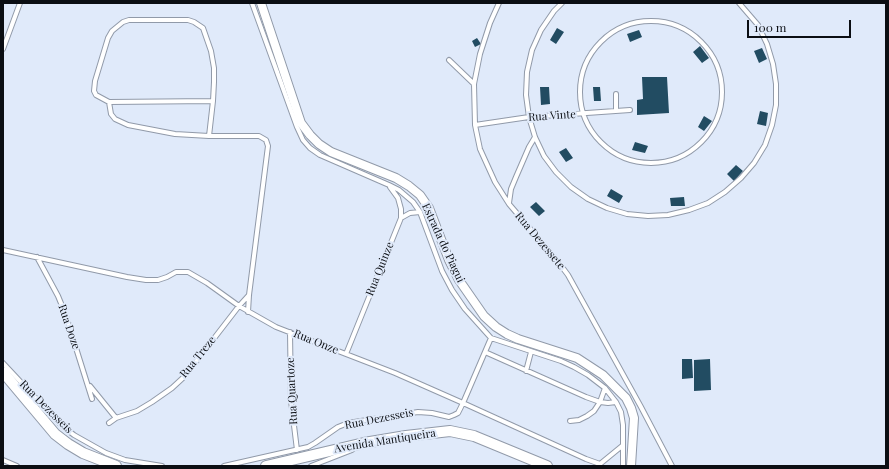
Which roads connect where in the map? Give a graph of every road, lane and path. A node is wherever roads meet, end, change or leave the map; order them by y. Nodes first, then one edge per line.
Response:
1 (20, 3) edge
2 (252, 3) edge
3 (261, 3) edge
4 (499, 3) edge
5 (562, 3) edge
6 (739, 3) edge
7 (3, 49) edge
8 (449, 60) dead end
9 (474, 84) junction
10 (616, 94) dead end
11 (109, 102) junction
12 (213, 102) junction
13 (616, 110) junction
14 (630, 110) dead end
15 (583, 114) junction
16 (529, 117) junction
17 (475, 125) junction
18 (209, 136) junction
19 (535, 137) junction
20 (389, 185) junction
21 (509, 204) junction
22 (420, 212) junction
23 (401, 218) junction
24 (3, 250) edge
25 (37, 257) junction
26 (249, 295) junction
27 (239, 306) junction
28 (248, 312) junction
29 (290, 332) junction
30 (491, 338) junction
31 (485, 352) junction
32 (531, 352) junction
33 (346, 354) junction
34 (3, 363) edge
35 (526, 371) junction
36 (3, 372) edge
37 (88, 382) junction
38 (605, 388) junction
39 (92, 399) dead end
40 (463, 402) junction
41 (600, 402) junction
42 (616, 402) junction
43 (116, 418) junction
44 (570, 421) dead end
45 (109, 423) dead end
46 (364, 443) junction
47 (622, 446) junction
48 (297, 450) junction
49 (3, 460) edge
50 (532, 463) edge
51 (601, 465) edge
52 (17, 466) edge
53 (116, 466) edge
54 (162, 466) edge
55 (224, 466) edge
56 (266, 466) edge
57 (310, 466) edge
58 (547, 466) edge
59 (623, 466) edge
60 (631, 466) edge
61 (672, 466) edge

1 - 7 lane
2 - 20 lane
3 - 60 street, Estrada do Piagui
4 - 9 lane, Rua Dezessete
5 - 16 lane
6 - 19 lane
8 - 9 lane
9 - 17 lane, Rua Dezessete
10 - 13 lane
11 - 12 lane
11 - 12 lane
11 - 18 lane
12 - 18 lane
13 - 14 lane, Rua Vinte
13 - 15 lane, Rua Vinte
15 - 15 lane
15 - 16 lane, Rua Vinte
16 - 17 lane, Rua Vinte
16 - 19 lane
17 - 21 lane, Rua Dezessete
18 - 26 lane
19 - 21 lane
20 - 22 lane
20 - 23 lane
21 - 61 lane, Rua Dezessete
22 - 23 lane
22 - 30 lane
23 - 33 lane, Rua Quinze
24 - 25 lane, Rua Onze
25 - 27 lane, Rua Onze
25 - 37 lane, Rua Doze
26 - 27 lane, Rua Treze
26 - 28 lane
27 - 28 lane, Rua Onze
27 - 43 lane, Rua Treze
28 - 29 lane, Rua Onze
29 - 33 lane, Rua Onze
29 - 48 lane, Rua Quartoze
30 - 31 lane, Rua Dezesseis
30 - 32 lane
31 - 35 lane
31 - 40 lane, Rua Dezesseis
32 - 35 lane
32 - 38 lane
33 - 40 lane, Rua Onze
34 - 54 lane, Rua Dezesseis
35 - 41 lane
36 - 53 street
37 - 39 lane, Rua Doze
37 - 43 lane
38 - 41 lane
38 - 42 lane
40 - 48 lane, Rua Dezesseis
40 - 51 lane, Rua Onze
41 - 42 lane
41 - 44 lane
42 - 47 lane
43 - 45 lane, Rua Treze
46 - 50 street, Avenida Mantiqueira
46 - 56 street, Avenida Mantiqueira
46 - 57 lane
47 - 51 lane, Rua Onze
47 - 59 lane
48 - 55 lane, Rua Dezesseis
49 - 52 lane
50 - 58 street, Avenida Mantiqueira

